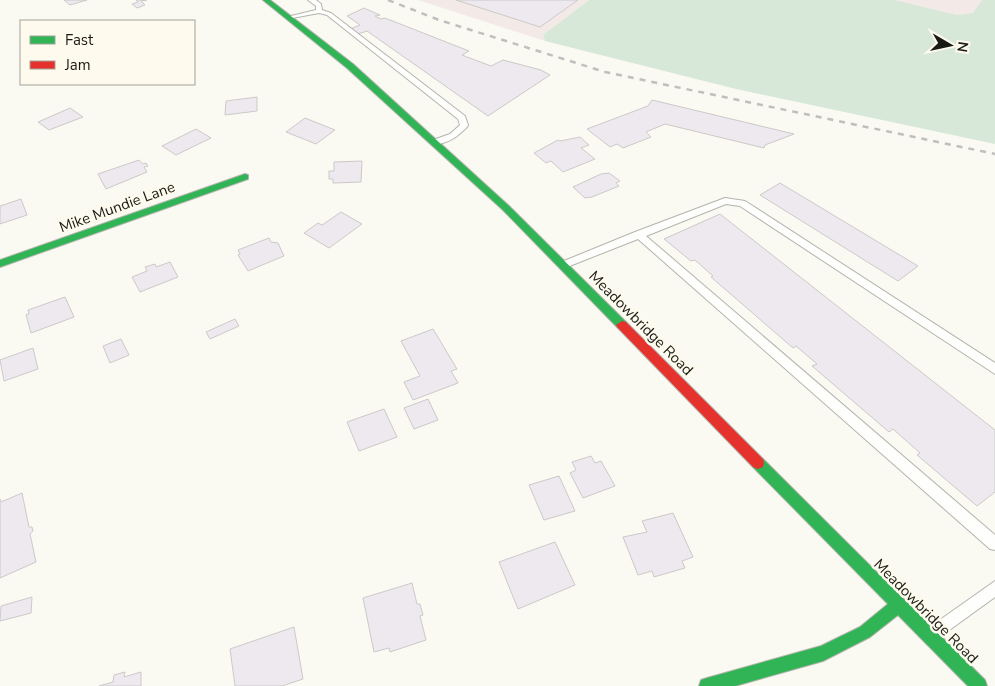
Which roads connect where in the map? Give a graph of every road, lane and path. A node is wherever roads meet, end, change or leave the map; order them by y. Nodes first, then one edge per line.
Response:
1 (266, 0) edge
2 (311, 0) edge
3 (319, 11) junction
4 (289, 18) junction
5 (436, 142) junction
6 (245, 177) dead end
7 (638, 234) junction
8 (0, 264) edge
9 (563, 265) junction
10 (995, 369) edge
11 (995, 544) edge
12 (995, 588) edge
13 (900, 605) junction
14 (929, 635) junction
15 (707, 686) edge
16 (979, 686) edge

1 - 4 main road, Meadowbridge Road
2 - 3 lane
3 - 4 lane
3 - 5 lane
4 - 5 main road, Meadowbridge Road
5 - 9 main road, Meadowbridge Road
6 - 8 main road, Mike Mundie Lane
7 - 9 lane
7 - 10 lane
7 - 11 lane
9 - 13 main road, Meadowbridge Road
12 - 14 lane
13 - 14 main road, Meadowbridge Road
13 - 15 main road
14 - 16 main road, Meadowbridge Road

